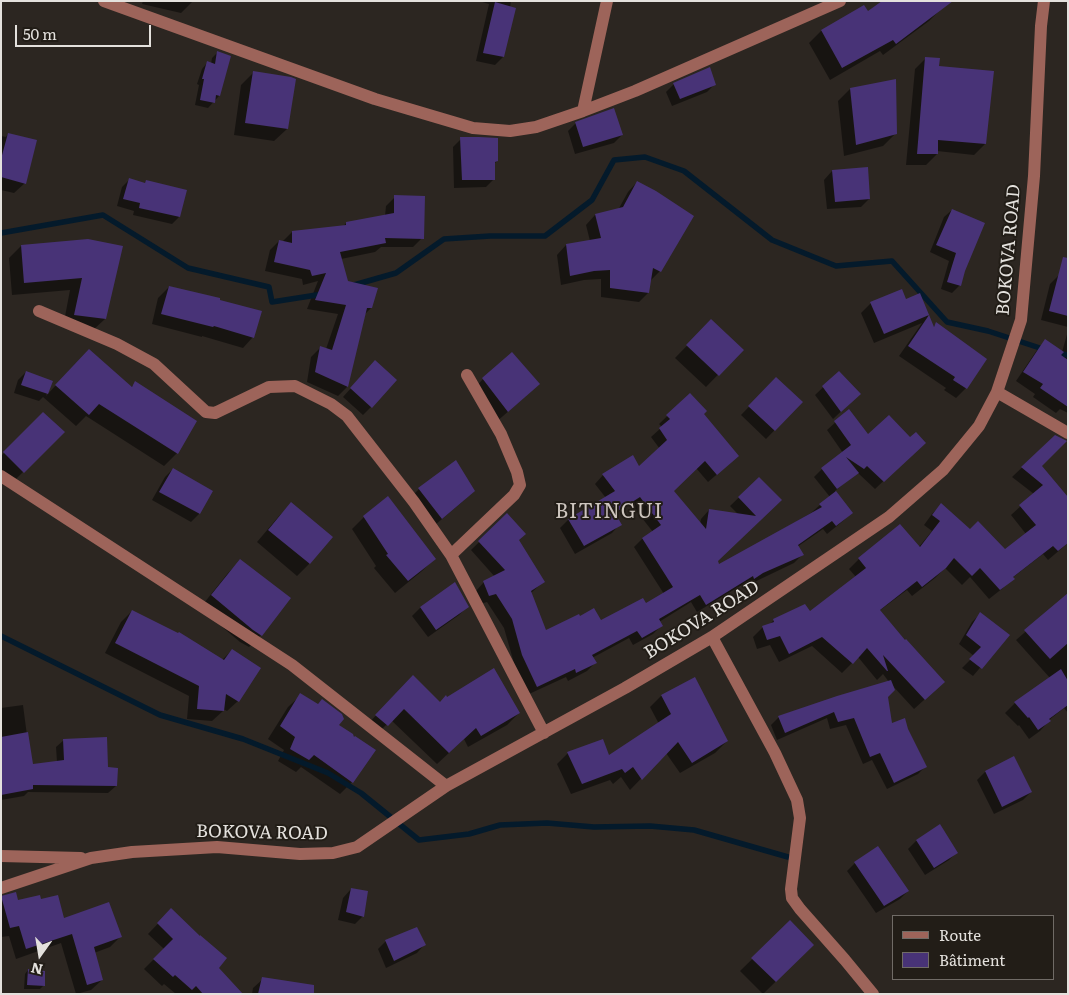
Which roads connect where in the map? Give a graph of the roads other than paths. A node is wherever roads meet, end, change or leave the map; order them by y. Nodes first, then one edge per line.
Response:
1 (104, 1) edge
2 (608, 1) edge
3 (840, 1) edge
4 (1044, 1) edge
5 (583, 111) junction
6 (39, 312) dead end
7 (467, 375) dead end
8 (997, 392) junction
9 (1068, 434) edge
10 (1, 476) edge
11 (451, 555) junction
12 (712, 637) junction
13 (544, 733) junction
14 (446, 786) junction
15 (1, 856) edge
16 (91, 858) junction
17 (1, 888) edge
18 (873, 994) edge

1 - 5 street
2 - 5 street
3 - 5 street
4 - 8 street, BOKOVA ROAD
6 - 11 street
7 - 11 street
8 - 9 street
8 - 12 street, BOKOVA ROAD
10 - 14 street
11 - 13 street
12 - 13 street, BOKOVA ROAD
12 - 18 street
13 - 14 street, BOKOVA ROAD
14 - 16 street, BOKOVA ROAD
15 - 16 street
16 - 17 street, BOKOVA ROAD

